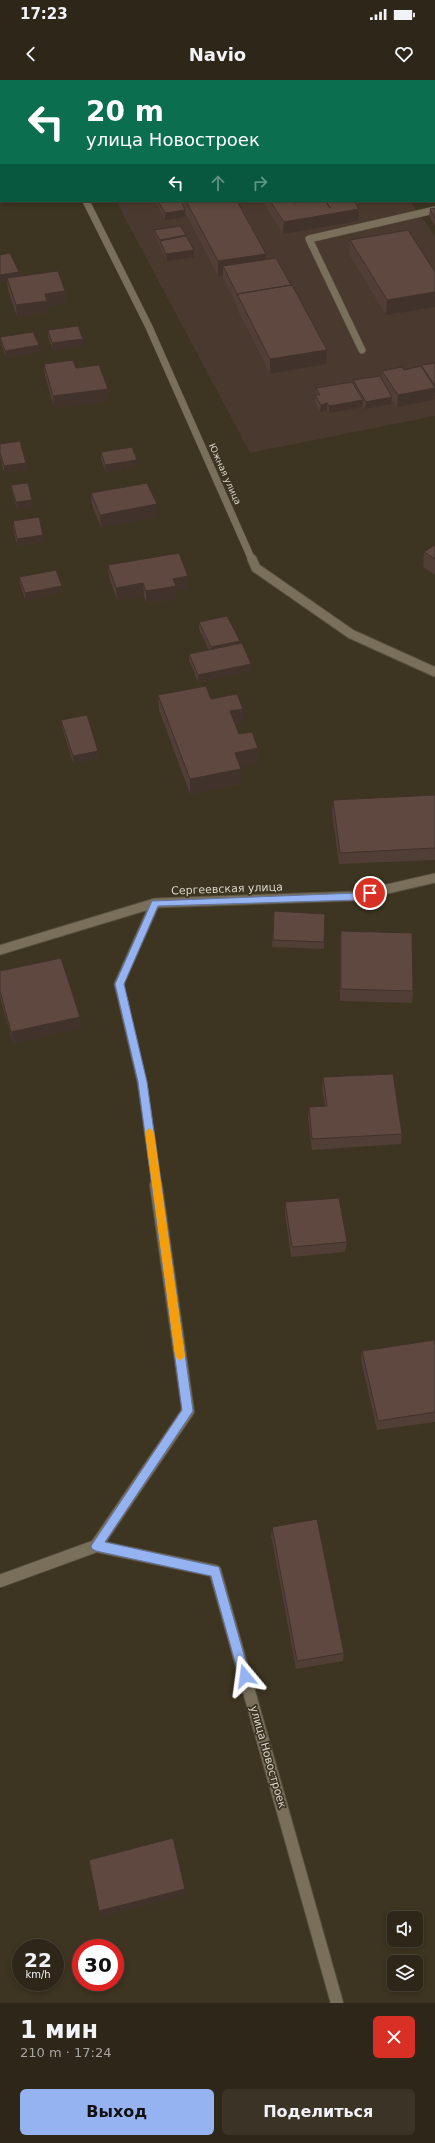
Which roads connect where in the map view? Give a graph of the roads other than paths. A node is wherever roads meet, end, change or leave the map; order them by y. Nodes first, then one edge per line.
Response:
1 (86, 202) edge
2 (435, 210) edge
3 (362, 350) dead end
4 (435, 672) edge
5 (435, 878) edge
6 (155, 903) junction
7 (0, 950) edge
8 (96, 1546) junction
9 (0, 1581) edge
10 (337, 2003) edge

1 - 4 street, Южная улица
2 - 3 street
5 - 6 street, Сергеевская улица
6 - 7 street, Сергеевская улица
6 - 8 street
8 - 9 street
8 - 10 street, улица Новостроек

